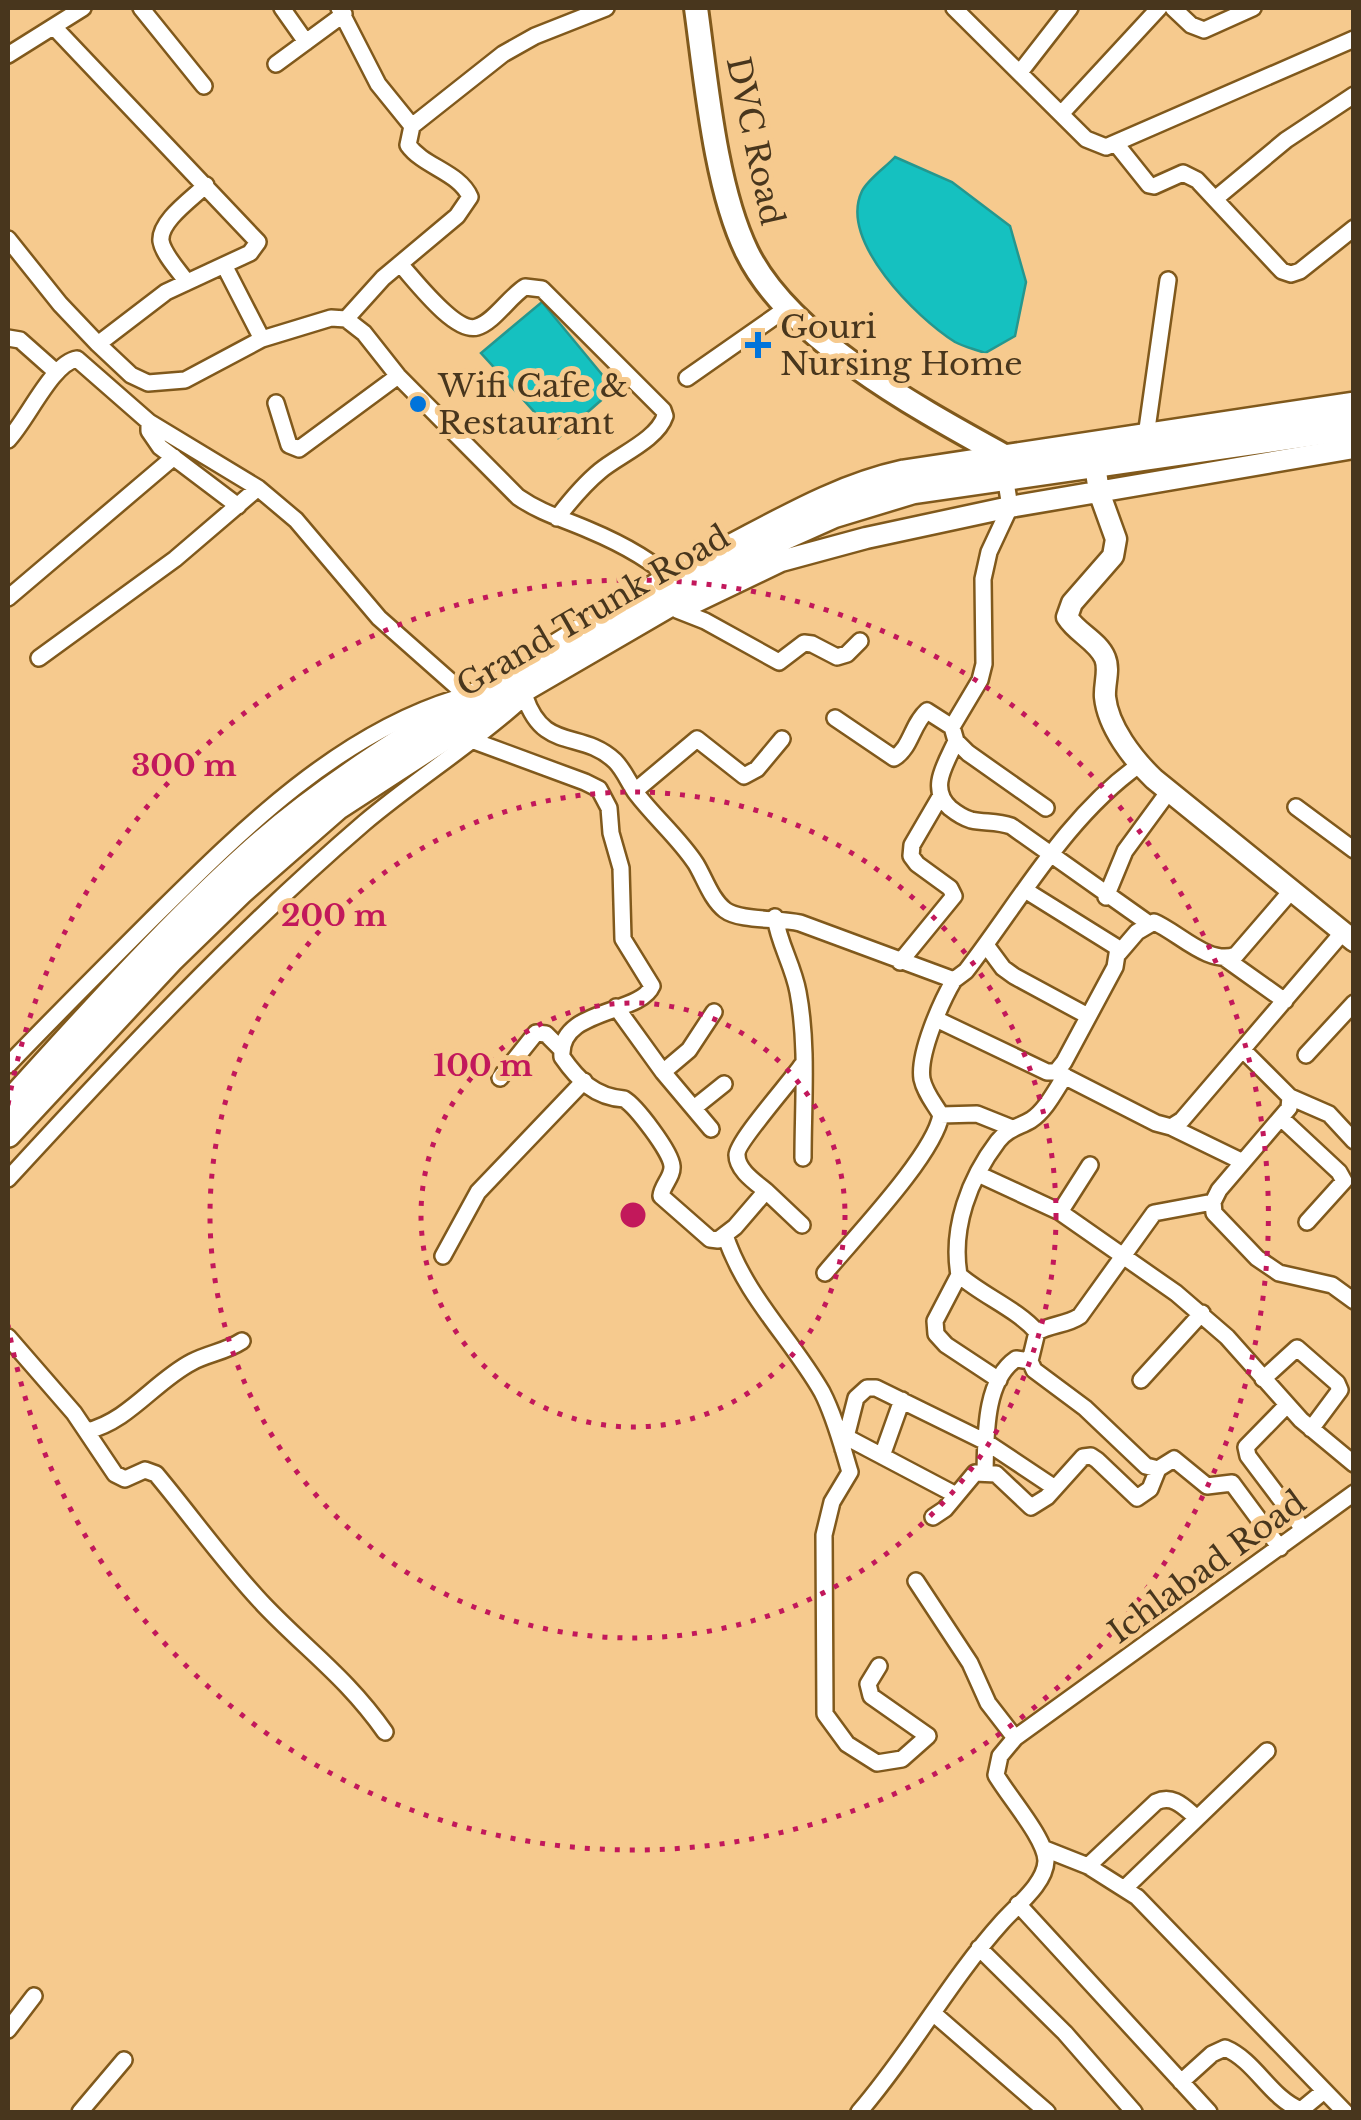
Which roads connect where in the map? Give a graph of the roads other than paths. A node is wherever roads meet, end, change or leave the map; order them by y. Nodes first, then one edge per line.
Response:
1 (83, 8) edge
2 (140, 8) edge
3 (282, 8) edge
4 (606, 8) edge
5 (696, 8) edge
6 (954, 8) edge
7 (1070, 8) edge
8 (1159, 8) edge
9 (1173, 8) edge
10 (1252, 8) edge
11 (342, 11) edge
12 (54, 26) junction
13 (1354, 39) edge
14 (306, 42) junction
15 (8, 56) edge
16 (276, 64) dead end
17 (1021, 70) junction
18 (204, 86) dead end
19 (1354, 95) edge
20 (1061, 114) junction
21 (412, 126) junction
22 (1117, 145) junction
23 (206, 185) junction
24 (1215, 199) junction
25 (1354, 228) edge
26 (8, 238) edge
27 (400, 264) junction
28 (224, 267) junction
29 (1168, 280) dead end
30 (187, 282) junction
31 (787, 308) junction
32 (346, 320) junction
33 (10, 334) edge
34 (262, 338) junction
35 (98, 344) junction
36 (55, 371) junction
37 (398, 376) junction
38 (688, 378) dead end
39 (276, 403) dead end
40 (1354, 405) edge
41 (149, 422) junction
42 (1354, 427) edge
43 (1146, 436) junction
44 (8, 440) edge
45 (1354, 448) edge
46 (1093, 454) junction
47 (174, 457) junction
48 (1005, 467) junction
49 (258, 488) junction
50 (1099, 492) junction
51 (238, 506) junction
52 (1010, 508) junction
53 (557, 518) junction
54 (678, 594) junction
55 (8, 598) edge
56 (860, 641) dead end
57 (40, 658) dead end
58 (557, 669) junction
59 (476, 692) junction
60 (525, 697) junction
61 (835, 718) dead end
62 (954, 734) junction
63 (782, 740) dead end
64 (474, 741) junction
65 (1139, 765) junction
66 (634, 791) junction
67 (1169, 791) junction
68 (940, 797) junction
69 (1296, 807) dead end
70 (1046, 808) dead end
71 (1354, 850) edge
72 (1050, 855) junction
73 (1025, 890) junction
74 (1292, 890) junction
75 (1106, 897) junction
76 (775, 917) junction
77 (1148, 923) junction
78 (1348, 936) edge
79 (986, 944) junction
80 (1119, 954) junction
81 (1226, 959) junction
82 (900, 962) junction
83 (954, 980) junction
84 (1285, 1001) junction
85 (1354, 1003) edge
86 (616, 1006) junction
87 (714, 1012) dead end
88 (1088, 1016) junction
89 (936, 1019) junction
90 (561, 1049) junction
91 (1244, 1050) junction
92 (1306, 1056) dead end
93 (802, 1064) junction
94 (8, 1065) edge
95 (663, 1072) junction
96 (1060, 1074) junction
97 (500, 1078) dead end
98 (584, 1081) junction
99 (724, 1084) dead end
100 (1290, 1097) junction
101 (8, 1106) edge
102 (694, 1108) junction
103 (941, 1115) junction
104 (1281, 1118) junction
105 (1171, 1127) junction
106 (1012, 1128) junction
107 (712, 1130) dead end
108 (8, 1134) edge
109 (1354, 1140) edge
110 (803, 1158) dead end
111 (1242, 1162) junction
112 (1090, 1165) dead end
113 (978, 1174) junction
114 (8, 1179) edge
115 (766, 1191) junction
116 (1213, 1202) junction
117 (1060, 1212) junction
118 (1308, 1222) dead end
119 (802, 1225) dead end
120 (725, 1235) junction
121 (1123, 1255) junction
122 (443, 1256) dead end
123 (825, 1273) dead end
124 (958, 1275) junction
125 (1354, 1301) edge
126 (1202, 1313) junction
127 (1038, 1332) junction
128 (8, 1338) edge
129 (242, 1341) dead end
130 (1030, 1361) junction
131 (1263, 1379) junction
132 (999, 1380) junction
133 (1141, 1380) dead end
134 (902, 1400) junction
135 (1287, 1406) junction
136 (1311, 1430) junction
137 (88, 1431) junction
138 (986, 1442) junction
139 (845, 1444) junction
140 (882, 1456) junction
141 (1354, 1464) edge
142 (1158, 1469) junction
143 (985, 1472) junction
144 (1055, 1488) junction
145 (1354, 1494) edge
146 (956, 1495) junction
147 (933, 1517) dead end
148 (1304, 1529) junction
149 (1280, 1548) junction
150 (916, 1581) dead end
151 (879, 1666) dead end
152 (385, 1732) dead end
153 (1016, 1738) junction
154 (1266, 1751) dead end
155 (1197, 1818) junction
156 (1045, 1849) junction
157 (1088, 1866) junction
158 (1126, 1887) junction
159 (1018, 1904) junction
160 (978, 1948) junction
161 (34, 1996) dead end
162 (934, 2013) junction
163 (8, 2030) edge
164 (124, 2060) dead end
165 (1181, 2082) junction
166 (1324, 2090) junction
167 (80, 2112) edge
168 (859, 2112) edge
169 (1047, 2112) edge
170 (1134, 2112) edge
171 (1209, 2112) edge
172 (1345, 2112) edge

1 - 12 street
2 - 18 street
3 - 14 street
4 - 21 street
5 - 31 main road, DVC Road
6 - 17 street
7 - 17 street
8 - 20 street
9 - 10 street
11 - 14 street
11 - 21 street
12 - 15 street
12 - 23 street
13 - 22 street
14 - 16 street
17 - 20 street
19 - 24 street
20 - 22 street
21 - 27 street
22 - 24 street
23 - 28 street
23 - 30 street
24 - 25 street
26 - 35 street
27 - 32 street
27 - 53 street
28 - 30 street
28 - 34 street
29 - 43 street
30 - 35 street
31 - 38 street
31 - 48 main road, DVC Road
32 - 34 street
32 - 37 street
33 - 36 street
34 - 35 street
36 - 41 street
36 - 44 street
37 - 39 street
37 - 53 street
40 - 43 highway, Grand Trunk Road
41 - 47 street
41 - 49 street
42 - 46 highway, Grand Trunk Road
43 - 46 highway, Grand Trunk Road
45 - 50 street
46 - 48 highway, Grand Trunk Road
46 - 50 street
47 - 51 street
47 - 55 street
48 - 52 street
48 - 54 highway, Grand Trunk Road
49 - 51 street
49 - 59 street
50 - 52 street
50 - 65 street
51 - 57 street
52 - 54 street
52 - 62 street
53 - 54 street
54 - 56 street
54 - 58 highway, Grand Trunk Road
54 - 59 highway, Grand Trunk Road
58 - 60 street
58 - 108 highway, Grand Trunk Road
59 - 94 street
59 - 101 highway, Grand Trunk Road
60 - 64 street
60 - 66 street
61 - 62 street
62 - 68 street
62 - 70 street
63 - 66 street
64 - 86 street
64 - 114 street
65 - 67 street
65 - 72 street
66 - 76 street
67 - 74 street
67 - 75 street
68 - 72 street
68 - 82 street
69 - 71 street
72 - 73 street
72 - 75 street
73 - 79 street
73 - 80 street
74 - 78 street
74 - 81 street
75 - 77 street
76 - 82 street
76 - 93 street
77 - 80 street
77 - 81 street
78 - 84 street
79 - 83 street
79 - 88 street
80 - 88 street
81 - 84 street
82 - 83 street
83 - 89 street
84 - 91 street
85 - 92 street
86 - 90 street
86 - 95 street
87 - 95 street
88 - 96 street
89 - 96 street
89 - 103 street
90 - 97 street
90 - 98 street
91 - 100 street
91 - 105 street
93 - 110 street
93 - 115 street
95 - 102 street
96 - 105 street
96 - 106 street
98 - 120 street
98 - 122 street
99 - 102 street
100 - 104 street
100 - 109 street
102 - 107 street
103 - 106 street
103 - 123 street
104 - 111 street
104 - 118 street
105 - 111 street
106 - 113 street
111 - 116 street
112 - 117 street
113 - 117 street
113 - 124 street
115 - 119 street
115 - 120 street
116 - 121 street
116 - 125 street
117 - 121 street
120 - 139 street
121 - 126 street
121 - 127 street
124 - 127 street
124 - 132 street
126 - 131 street
126 - 133 street
127 - 130 street
128 - 137 street
129 - 137 street
130 - 132 street
130 - 142 street
131 - 135 street
131 - 136 street
132 - 138 street
134 - 138 street
134 - 139 street
134 - 140 street
135 - 136 street
135 - 148 street
136 - 141 street
137 - 152 street
138 - 143 street
138 - 144 street
139 - 140 street
139 - 151 street
140 - 146 street
142 - 144 street
142 - 149 street
143 - 144 street
143 - 146 street
145 - 148 street, Ichlabad Road
146 - 147 street
148 - 149 street, Ichlabad Road
149 - 153 street, Ichlabad Road
150 - 153 street
153 - 156 street
154 - 155 street
155 - 157 street
155 - 158 street
156 - 157 street
156 - 159 street
157 - 158 street
158 - 166 street
159 - 160 street
159 - 165 street
160 - 162 street
160 - 170 street
161 - 163 street
162 - 168 street
162 - 169 street
164 - 167 street
165 - 166 street
165 - 171 street
166 - 172 street

